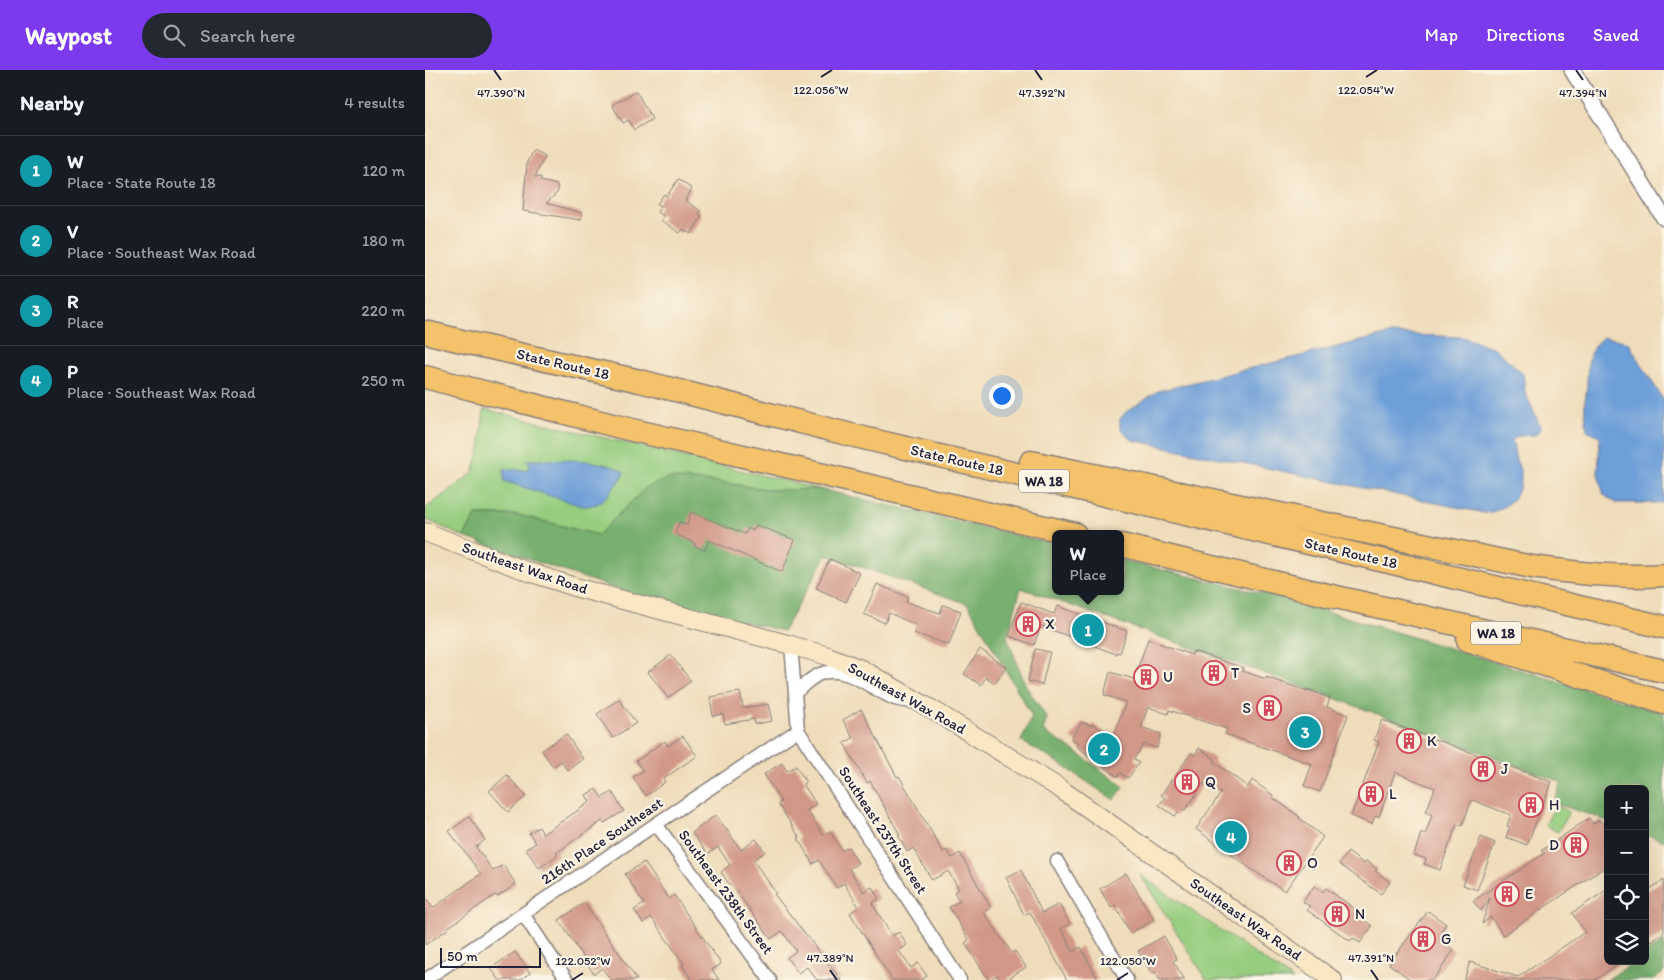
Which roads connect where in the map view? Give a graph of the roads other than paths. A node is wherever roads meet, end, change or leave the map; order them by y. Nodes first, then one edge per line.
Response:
1 (1572, 70) edge
2 (1664, 218) edge
3 (425, 332) edge
4 (425, 377) edge
5 (855, 436) junction
6 (1058, 530) edge
7 (425, 532) edge
8 (1124, 546) edge
9 (1664, 575) edge
10 (1327, 595) junction
11 (1664, 627) edge
12 (791, 645) junction
13 (1664, 671) edge
14 (795, 693) junction
15 (921, 703) junction
16 (1664, 703) edge
17 (799, 730) junction
18 (657, 824) junction
19 (1057, 861) dead end
20 (523, 914) junction
21 (425, 980) edge
22 (567, 980) edge
23 (770, 980) edge
24 (960, 980) edge
25 (1127, 980) edge
26 (1333, 980) edge

1 - 2 street
3 - 5 highway, State Route 18 / WA 18
4 - 6 highway
5 - 9 highway
5 - 11 highway, State Route 18 / WA 18
7 - 12 main road, Southeast Wax Road
8 - 10 highway, WA 18
10 - 13 highway, WA 18
10 - 16 highway
12 - 14 street, Southeast 237th Street
12 - 15 main road, Southeast Wax Road
14 - 15 street
14 - 17 street, Southeast 237th Street
15 - 26 main road, Southeast Wax Road
17 - 18 street, 216th Place Southeast
17 - 24 street, Southeast 237th Street
18 - 20 street, 216th Place Southeast
18 - 23 street, Southeast 238th Street
19 - 25 street
20 - 21 street, 216th Place Southeast
20 - 22 street

